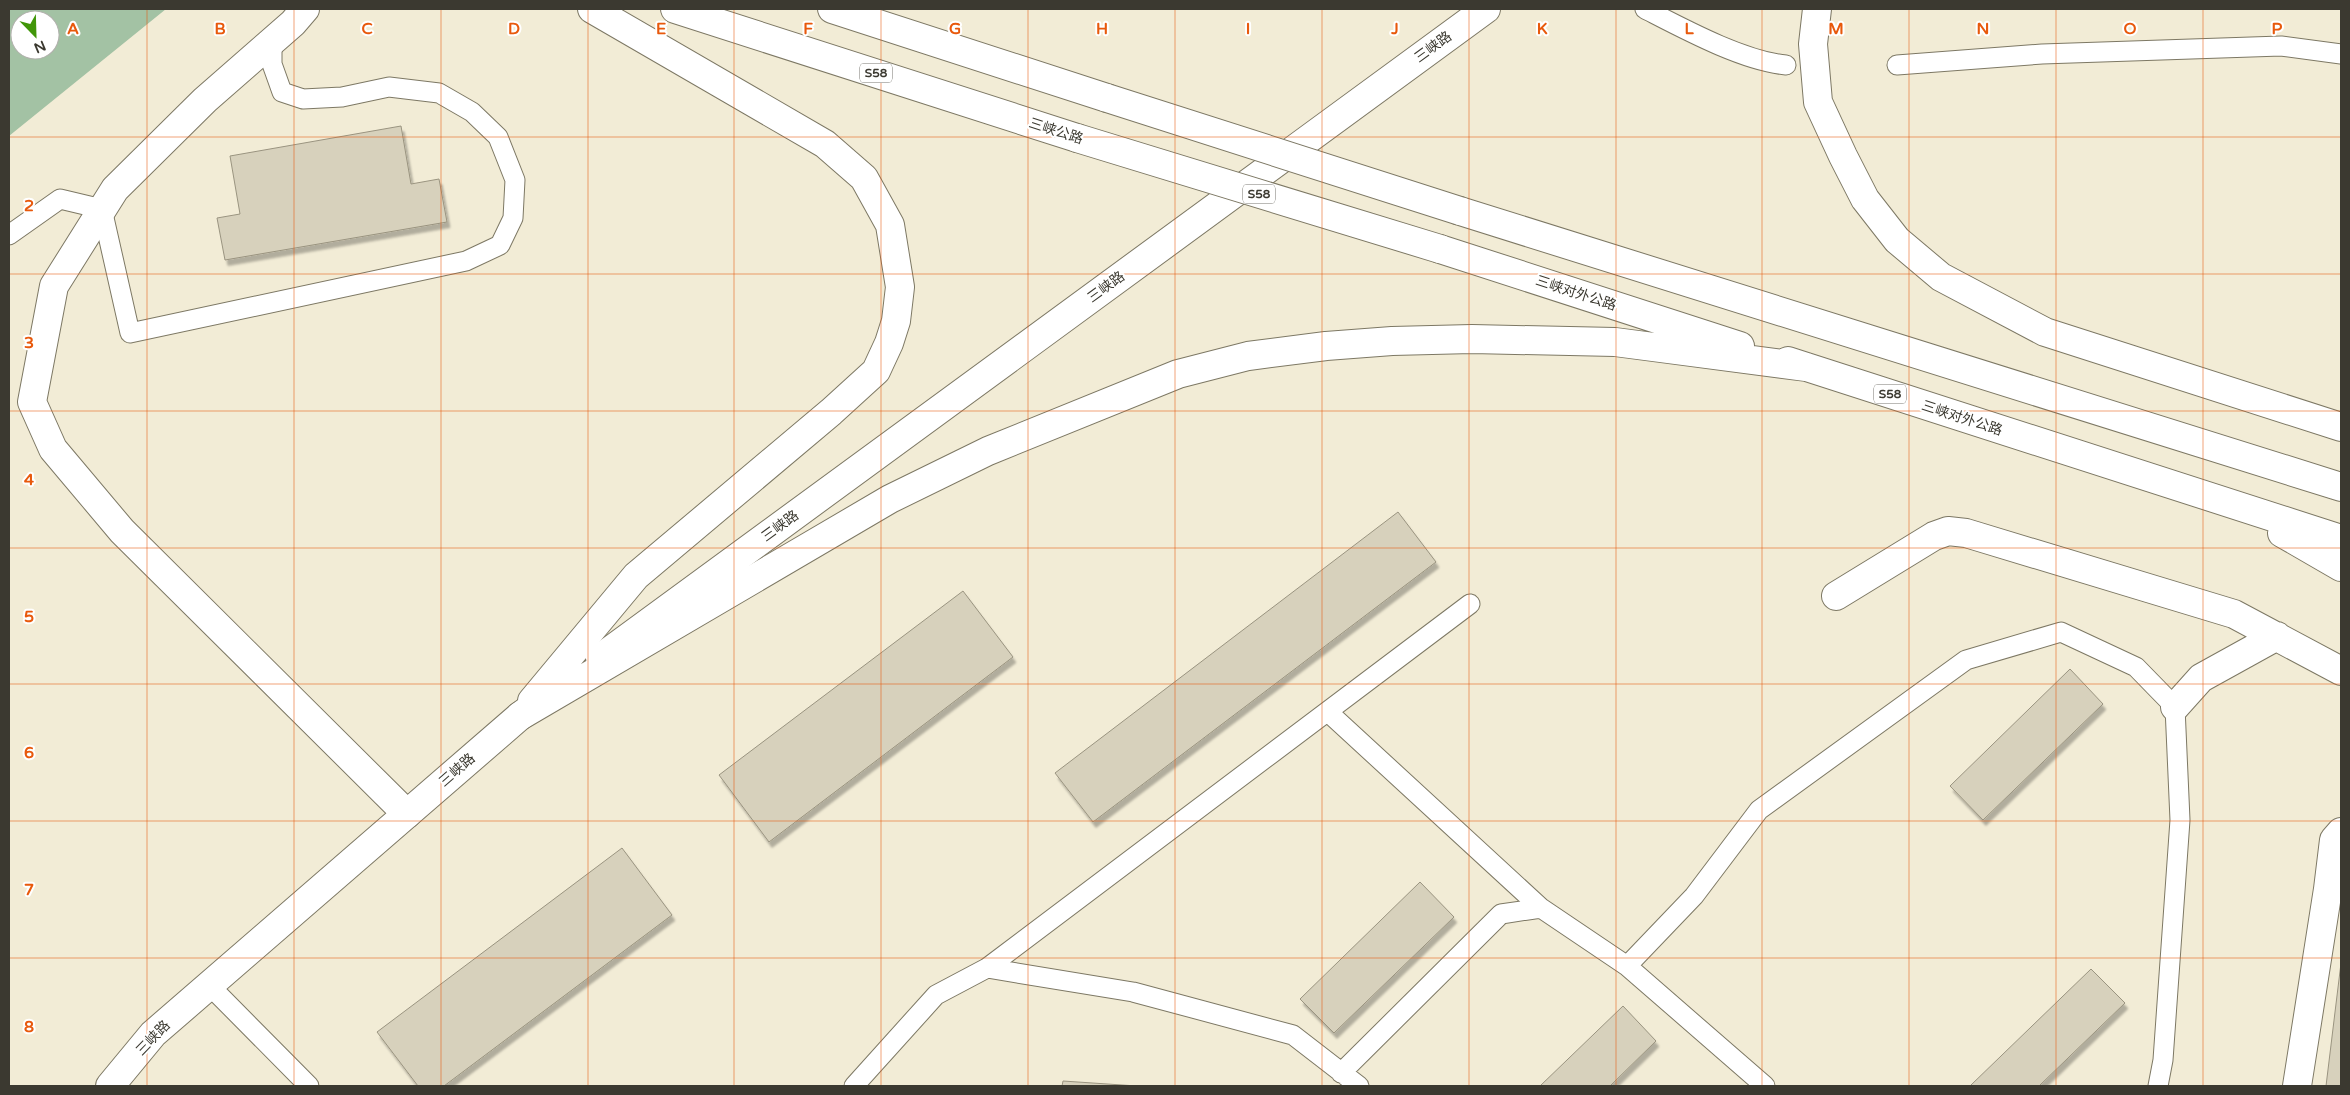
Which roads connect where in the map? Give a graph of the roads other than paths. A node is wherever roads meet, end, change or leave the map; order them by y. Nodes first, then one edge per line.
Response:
1 (305, 9) edge
2 (592, 9) edge
3 (675, 9) edge
4 (832, 9) edge
5 (1486, 9) edge
6 (1645, 9) edge
7 (1817, 9) edge
8 (272, 41) junction
9 (2341, 54) edge
10 (1786, 65) dead end
11 (1897, 66) dead end
12 (102, 209) junction
13 (9, 235) edge
14 (1440, 249) joint
15 (1806, 367) junction
16 (2341, 427) edge
17 (2341, 488) edge
18 (2240, 508) junction
19 (2341, 540) edge
20 (2341, 567) edge
21 (1836, 596) dead end
22 (1470, 604) dead end
23 (2277, 636) junction
24 (2341, 672) edge
25 (2175, 707) junction
26 (1328, 712) junction
27 (520, 716) junction
28 (407, 814) junction
29 (2341, 832) edge
30 (1541, 908) junction
31 (1627, 966) junction
32 (987, 968) junction
33 (210, 985) junction
34 (1341, 1073) junction
35 (110, 1086) edge
36 (309, 1086) edge
37 (854, 1086) edge
38 (1359, 1086) edge
39 (1765, 1086) edge
40 (2158, 1086) edge
41 (2297, 1086) edge

1 - 8 main road
2 - 27 main road
3 - 14 main road, 三峡公路 / S58, bridge
4 - 17 main road, bridge
5 - 27 main road, 三峡路
6 - 10 lane
7 - 16 main road
8 - 12 main road
8 - 12 lane
9 - 11 lane
12 - 13 lane
12 - 28 main road
14 - 15 main road, 三峡对外公路 / S58
15 - 18 main road, 三峡对外公路 / S58
15 - 27 main road
18 - 19 main road, 三峡对外公路 / S58
18 - 20 main road
21 - 23 main road
22 - 26 lane
23 - 24 main road
23 - 25 main road
25 - 31 lane
25 - 40 lane
26 - 30 lane
26 - 32 lane
27 - 28 main road, 三峡路
28 - 33 main road, 三峡路
29 - 41 main road
30 - 31 lane
30 - 34 lane
31 - 39 lane
32 - 34 lane
32 - 37 lane
33 - 35 main road, 三峡路
33 - 36 lane
34 - 38 lane

